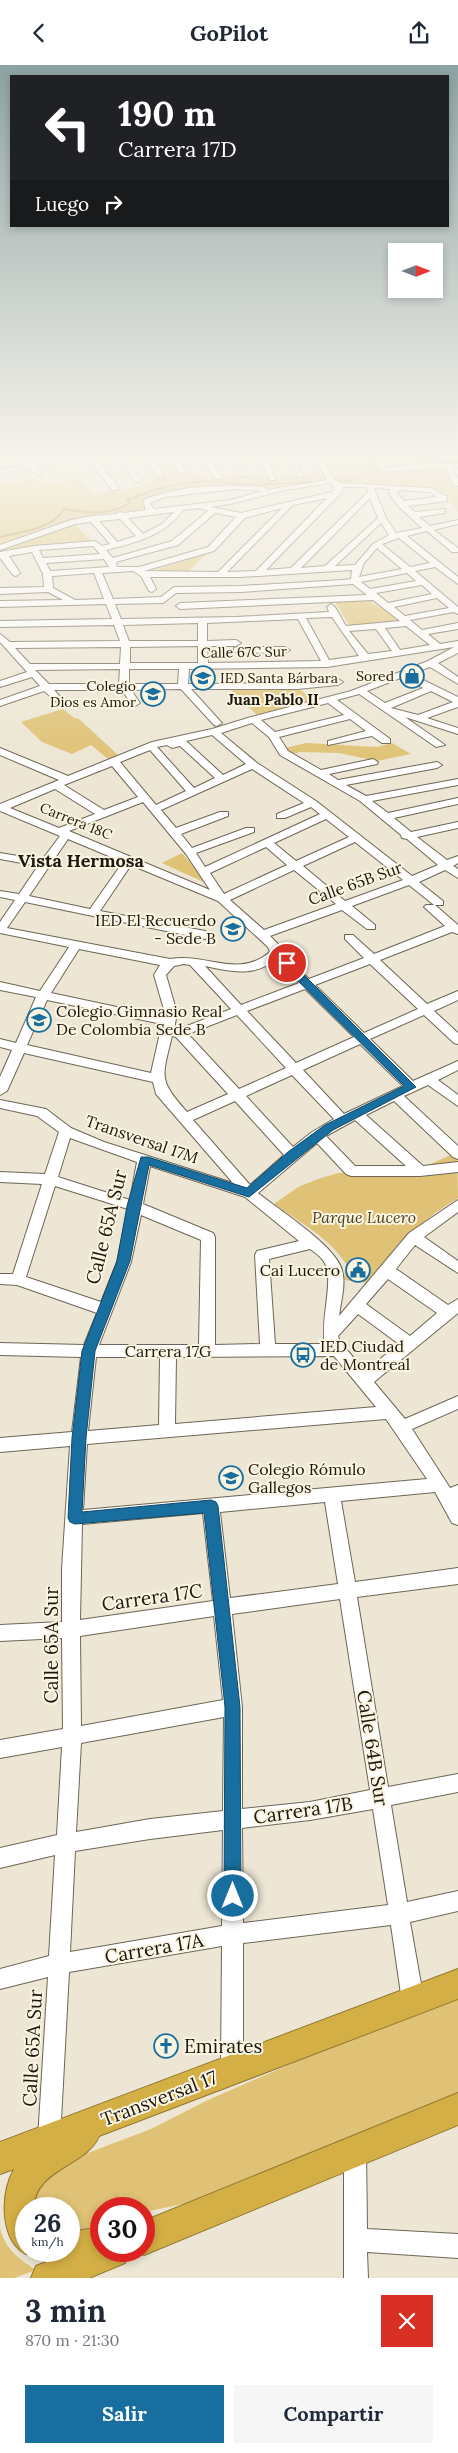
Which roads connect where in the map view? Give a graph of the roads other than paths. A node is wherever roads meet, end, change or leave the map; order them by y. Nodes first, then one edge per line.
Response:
1 (6, 557) edge
2 (38, 557) edge
3 (80, 557) edge
4 (104, 557) edge
5 (110, 557) edge
6 (184, 557) edge
7 (237, 557) edge
8 (273, 557) edge
9 (306, 557) edge
10 (340, 557) edge
11 (366, 557) edge
12 (394, 557) edge
13 (427, 557) edge
14 (40, 561) junction
15 (437, 564) junction
16 (358, 567) junction
17 (328, 568) junction
18 (409, 569) junction
19 (97, 570) junction
20 (138, 571) junction
21 (293, 571) junction
22 (16, 573) dead end
23 (258, 573) junction
24 (220, 574) junction
25 (240, 574) junction
26 (47, 575) junction
27 (356, 581) junction
28 (458, 581) edge
29 (425, 582) junction
30 (49, 589) junction
31 (152, 589) dead end
32 (241, 589) junction
33 (0, 591) edge
34 (372, 594) junction
35 (440, 595) junction
36 (327, 599) junction
37 (73, 601) junction
38 (109, 601) junction
39 (0, 603) edge
40 (242, 605) junction
41 (180, 606) dead end
42 (387, 606) junction
43 (455, 606) edge
44 (335, 614) junction
45 (301, 617) junction
46 (202, 620) junction
47 (117, 621) junction
48 (407, 621) junction
49 (0, 624) edge
50 (378, 625) junction
51 (458, 626) edge
52 (343, 629) junction
53 (237, 633) junction
54 (421, 633) junction
55 (3, 642) edge
56 (203, 643) junction
57 (126, 644) junction
58 (458, 644) edge
59 (438, 647) junction
60 (458, 649) edge
61 (285, 650) dead end
62 (399, 654) junction
63 (366, 658) junction
64 (431, 663) junction
65 (327, 664) junction
66 (314, 665) junction
67 (184, 666) junction
68 (203, 666) junction
69 (221, 666) junction
70 (236, 666) junction
71 (125, 667) junction
72 (31, 670) junction
73 (403, 674) junction
74 (455, 676) edge
75 (338, 682) junction
76 (0, 684) edge
77 (183, 686) junction
78 (220, 686) junction
79 (46, 687) junction
80 (124, 687) junction
81 (431, 688) junction
82 (357, 692) junction
83 (58, 700) dead end
84 (330, 700) junction
85 (0, 703) edge
86 (135, 703) dead end
87 (458, 703) edge
88 (387, 709) junction
89 (352, 716) junction
90 (254, 719) junction
91 (418, 719) junction
92 (215, 728) junction
93 (374, 731) junction
94 (458, 731) edge
95 (273, 735) junction
96 (386, 741) dead end
97 (182, 742) joint
98 (332, 743) dead end
99 (440, 745) dead end
100 (155, 750) junction
101 (0, 751) edge
102 (114, 761) junction
103 (373, 762) dead end
104 (253, 765) junction
105 (437, 765) dead end
106 (321, 773) junction
107 (399, 773) junction
108 (222, 779) junction
109 (68, 780) junction
110 (338, 783) junction
111 (453, 783) edge
112 (56, 785) junction
113 (414, 790) junction
114 (192, 792) junction
115 (458, 795) edge
116 (145, 798) junction
117 (364, 799) junction
118 (458, 801) edge
119 (312, 803) junction
120 (0, 807) edge
121 (155, 809) junction
122 (104, 814) junction
123 (224, 814) dead end
124 (327, 815) junction
125 (280, 816) dead end
126 (385, 817) junction
127 (458, 825) edge
128 (250, 830) dead end
129 (63, 833) junction
130 (174, 833) junction
131 (406, 835) junction
132 (356, 838) junction
133 (267, 843) junction
134 (190, 852) junction
135 (0, 856) edge
136 (130, 859) junction
137 (458, 859) edge
138 (44, 864) junction
139 (294, 865) junction
140 (445, 865) junction
141 (205, 871) junction
142 (458, 875) edge
143 (410, 881) junction
144 (0, 894) edge
145 (22, 898) junction
146 (222, 899) junction
147 (341, 905) junction
148 (94, 911) junction
149 (370, 927) dead end
150 (456, 929) edge
151 (0, 930) edge
152 (206, 935) dead end
153 (262, 935) junction
154 (349, 937) dead end
155 (76, 945) junction
156 (276, 953) junction
157 (373, 959) junction
158 (193, 961) junction
159 (170, 963) junction
160 (308, 984) junction
161 (0, 986) edge
162 (44, 994) junction
163 (458, 995) edge
164 (426, 1009) junction
165 (240, 1011) junction
166 (172, 1029) junction
167 (363, 1038) junction
168 (458, 1040) edge
169 (0, 1043) edge
170 (18, 1047) junction
171 (458, 1065) edge
172 (295, 1069) junction
173 (157, 1079) junction
174 (429, 1079) junction
175 (411, 1087) junction
176 (0, 1091) edge
177 (237, 1095) junction
178 (395, 1095) junction
179 (458, 1102) edge
180 (0, 1105) edge
181 (356, 1113) junction
182 (184, 1119) junction
183 (342, 1120) junction
184 (66, 1131) junction
185 (317, 1135) junction
186 (458, 1154) edge
187 (292, 1155) junction
188 (144, 1159) junction
189 (458, 1167) edge
190 (420, 1171) junction
191 (0, 1177) edge
192 (50, 1179) junction
193 (249, 1193) junction
194 (458, 1205) edge
195 (133, 1206) junction
196 (414, 1237) junction
197 (314, 1243) junction
198 (458, 1268) edge
199 (386, 1270) junction
200 (0, 1279) edge
201 (18, 1280) junction
202 (358, 1306) junction
203 (453, 1309) edge
204 (106, 1311) junction
205 (333, 1342) junction
206 (410, 1344) junction
207 (0, 1349) edge
208 (207, 1350) junction
209 (268, 1350) junction
210 (89, 1351) junction
211 (168, 1351) junction
212 (364, 1381) junction
213 (458, 1402) edge
214 (391, 1412) junction
215 (402, 1427) junction
216 (167, 1431) junction
217 (79, 1438) junction
218 (0, 1445) edge
219 (448, 1491) edge
220 (332, 1495) junction
221 (211, 1506) junction
222 (75, 1518) junction
223 (458, 1518) edge
224 (458, 1577) edge
225 (348, 1591) junction
226 (222, 1608) junction
227 (73, 1629) junction
228 (0, 1633) edge
229 (233, 1707) junction
230 (72, 1736) junction
231 (0, 1749) edge
232 (458, 1783) edge
233 (380, 1798) junction
234 (232, 1820) junction
235 (66, 1843) junction
236 (0, 1858) edge
237 (458, 1901) edge
238 (399, 1914) junction
239 (233, 1934) junction
240 (58, 1964) junction
241 (0, 1979) edge
242 (458, 1984) edge
243 (413, 2001) junction
244 (232, 2069) junction
245 (458, 2109) edge
246 (102, 2121) junction
247 (48, 2139) junction
248 (355, 2151) junction
249 (0, 2158) edge
250 (19, 2197) edge
251 (155, 2233) edge
252 (356, 2240) junction
253 (458, 2246) edge
254 (90, 2261) edge
255 (48, 2278) edge
256 (356, 2278) edge

1 - 22 street
2 - 14 street
3 - 14 street
4 - 19 street
5 - 20 street
6 - 20 street
7 - 24 street
8 - 23 street
9 - 21 street
10 - 17 street
11 - 16 street
12 - 18 street
13 - 15 street
14 - 26 street
15 - 18 street
15 - 28 street
16 - 17 street
16 - 27 street
17 - 21 street
18 - 27 street
18 - 29 street
19 - 26 street
19 - 38 street
20 - 24 street
20 - 31 street
21 - 23 street
23 - 25 street
24 - 25 street
25 - 32 street
26 - 30 street
27 - 32 street
27 - 34 street
29 - 34 street
29 - 35 street
30 - 33 street
30 - 37 street
32 - 38 street
32 - 40 street
34 - 36 street
34 - 42 street
35 - 42 street
35 - 43 street
36 - 40 street
36 - 44 street
37 - 38 street
37 - 39 street
38 - 47 street
40 - 41 street
40 - 53 street
42 - 48 street
43 - 48 street
44 - 45 street
44 - 52 street
45 - 53 street
45 - 65 street
46 - 47 street
46 - 53 street
46 - 56 street
47 - 49 street
47 - 57 street
48 - 50 street
48 - 54 street
50 - 52 street
50 - 62 street
51 - 54 street
52 - 63 street
53 - 56 street
53 - 61 street
53 - 70 street
54 - 59 street
55 - 57 street
55 - 72 street
56 - 57 street
56 - 68 street
57 - 71 street
58 - 59 street, Calle 67C Sur
59 - 62 street, Calle 67C Sur
60 - 64 street
62 - 63 street, Calle 67C Sur
63 - 65 street, Calle 67C Sur
64 - 73 street
64 - 74 street
65 - 66 street, Calle 67C Sur
66 - 70 street, Calle 67C Sur
66 - 75 street
67 - 68 street, Calle 67C Sur
67 - 71 street, Calle 67C Sur
67 - 77 street
68 - 69 street, Calle 67C Sur
69 - 70 street, Calle 67C Sur
69 - 78 street
71 - 72 street, Calle 67C Sur
71 - 80 street
72 - 76 street, Calle 67C Sur
72 - 79 street
73 - 81 street
73 - 82 street
75 - 78 street
75 - 82 street
77 - 78 street
77 - 80 street
77 - 92 street
79 - 80 street
79 - 83 street
79 - 85 street
80 - 86 street
81 - 87 street
81 - 88 street
82 - 84 street
82 - 88 street
84 - 89 street
84 - 90 street
87 - 91 street
88 - 91 street
88 - 99 street
89 - 93 street
89 - 95 street
90 - 92 street
90 - 95 street
91 - 94 street
92 - 102 street
92 - 104 street
93 - 96 street
93 - 98 street
95 - 106 street
97 - 100 street
97 - 108 street
100 - 102 street
100 - 114 street
101 - 109 street
102 - 109 street
102 - 116 street
103 - 106 street
104 - 108 street
104 - 119 street
105 - 107 street
106 - 110 street
107 - 110 street
107 - 113 street
108 - 114 street
109 - 112 street
110 - 117 street
111 - 113 street
111 - 115 street
112 - 120 street
112 - 122 street
113 - 117 street
114 - 121 street
116 - 121 street
116 - 122 street
117 - 126 street
118 - 126 street
119 - 124 street
119 - 125 street
120 - 129 street, Carrera 18C
121 - 130 street
122 - 129 street
123 - 130 street
124 - 132 street
124 - 133 street
126 - 131 street
127 - 131 street
128 - 134 street
129 - 136 street, Carrera 18C
129 - 138 street
130 - 134 street
131 - 140 street
132 - 139 street
132 - 143 street
133 - 139 street
133 - 141 street
134 - 141 street
135 - 138 street
136 - 146 street, Carrera 18C
136 - 148 street
137 - 140 street, Calle 65B Sur
138 - 145 street
139 - 146 street
139 - 147 street
140 - 142 street
140 - 143 street, Calle 65B Sur
141 - 146 street
143 - 147 street, Calle 65B Sur
143 - 150 street
144 - 145 street
145 - 148 street
145 - 151 street
146 - 153 street
147 - 149 street
147 - 153 street, Calle 65B Sur
148 - 152 street
150 - 157 street
151 - 155 street
153 - 156 street
154 - 157 street
155 - 159 street
155 - 162 street
156 - 158 street
156 - 160 street
157 - 160 street
157 - 164 street
158 - 159 street
158 - 165 street
159 - 166 street
160 - 165 street
160 - 167 street
161 - 162 street
162 - 166 street
162 - 170 street
163 - 164 street
164 - 167 street
164 - 168 street
165 - 166 street
165 - 172 street
166 - 173 street
166 - 177 street
167 - 172 street
167 - 175 street
169 - 170 street
170 - 173 street
170 - 176 street
171 - 174 street
172 - 177 street
172 - 183 street
173 - 182 street
174 - 175 street
174 - 179 street
175 - 178 street
177 - 182 street
177 - 187 street
178 - 181 street
178 - 186 street
180 - 184 street, Transversal 17M
181 - 183 street
181 - 190 street
182 - 193 street
183 - 185 street
184 - 188 street, Transversal 17M
184 - 192 street
185 - 187 street
185 - 190 street
187 - 193 street
188 - 193 street, Transversal 17M
188 - 195 street, Calle 65A Sur
189 - 190 street
191 - 192 street
192 - 195 street
192 - 201 street
193 - 197 street, Transversal 17M
194 - 196 street
195 - 204 street, Calle 65A Sur
195 - 208 street
196 - 198 street
196 - 199 street
197 - 205 street, Transversal 17M
197 - 209 street
199 - 202 street
199 - 203 street
200 - 201 street
201 - 204 street
202 - 205 street
202 - 206 street
203 - 206 street
204 - 210 street, Calle 65A Sur
205 - 209 street, Carrera 17G
205 - 212 street
206 - 212 street
207 - 210 street, Carrera 17G
208 - 209 street, Carrera 17G
208 - 211 street, Carrera 17G
210 - 211 street, Carrera 17G
210 - 217 street, Calle 65A Sur
211 - 216 street
212 - 214 street
213 - 215 street
214 - 215 street
214 - 216 street
215 - 219 street
216 - 217 street
217 - 218 street
217 - 222 street, Calle 65A Sur
219 - 220 street
219 - 223 street
220 - 221 street
220 - 225 street, Calle 64B Sur
221 - 222 street
221 - 226 street
222 - 227 street, Calle 65A Sur
224 - 225 street, Carrera 17C
225 - 226 street, Carrera 17C
225 - 233 street, Calle 64B Sur
226 - 227 street, Carrera 17C
226 - 229 street
227 - 228 street, Carrera 17C
227 - 230 street, Calle 65A Sur
229 - 230 street
229 - 234 street
230 - 231 street
230 - 235 street, Calle 65A Sur
232 - 233 street, Carrera 17B
233 - 234 street, Carrera 17B
233 - 238 street, Calle 64B Sur
234 - 235 street, Carrera 17B
234 - 239 street
235 - 236 street, Carrera 17B
235 - 240 street, Calle 65A Sur
237 - 238 street, Carrera 17A
238 - 239 street, Carrera 17A
238 - 243 street, Calle 64B Sur
239 - 240 street, Carrera 17A
239 - 244 street
240 - 241 street, Carrera 17A
240 - 247 street, Calle 65A Sur
242 - 243 highway, Transversal 17
243 - 244 highway, Transversal 17
244 - 246 highway, Transversal 17
245 - 248 highway
246 - 247 highway, Transversal 17
246 - 250 highway
247 - 249 highway, Transversal 17
248 - 251 highway
248 - 252 street
252 - 253 street
252 - 256 street
254 - 255 highway

